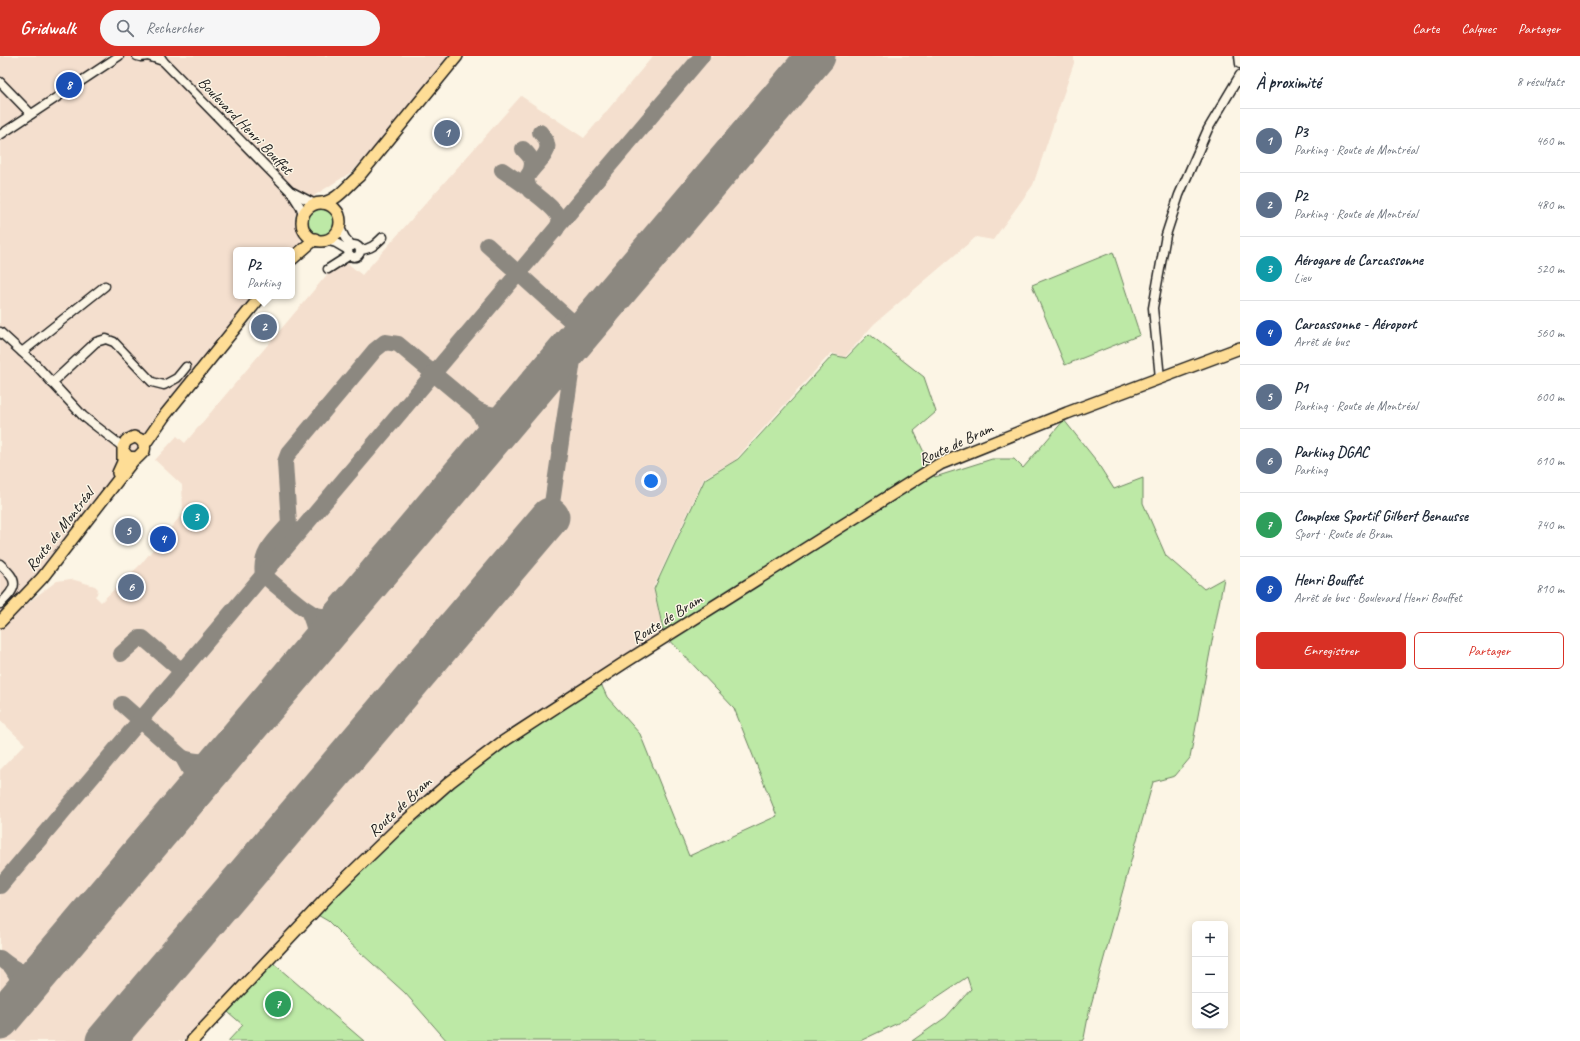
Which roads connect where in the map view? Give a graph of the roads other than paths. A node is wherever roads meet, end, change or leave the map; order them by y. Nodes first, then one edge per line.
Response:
1 (119, 56) edge
2 (137, 56) edge
3 (148, 56) edge
4 (457, 56) edge
5 (1239, 56) edge
6 (162, 58) edge
7 (1240, 64) edge
8 (1240, 75) edge
9 (0, 82) edge
10 (31, 114) junction
11 (0, 135) edge
12 (359, 176) junction
13 (292, 192) junction
14 (319, 203) junction
15 (339, 215) junction
16 (304, 216) junction
17 (339, 226) junction
18 (305, 230) junction
19 (383, 237) dead end
20 (320, 240) junction
21 (295, 250) edge
22 (350, 250) junction
23 (295, 256) edge
24 (328, 269) dead end
25 (105, 286) dead end
26 (259, 299) edge
27 (0, 332) edge
28 (1240, 348) edge
29 (22, 352) junction
30 (186, 367) dead end
31 (1160, 378) junction
32 (52, 383) junction
33 (131, 444) junction
34 (134, 458) junction
35 (109, 490) junction
36 (0, 564) edge
37 (0, 604) edge
38 (0, 622) edge
39 (192, 1041) edge

1 - 10 street
2 - 3 street, Boulevard Henri Bouffet
3 - 6 street, Boulevard Henri Bouffet
4 - 12 main road
5 - 7 street
6 - 13 street, Boulevard Henri Bouffet
8 - 31 street
9 - 10 street
10 - 11 street
12 - 14 main road
12 - 15 main road
13 - 14 street, Boulevard Henri Bouffet
13 - 16 street, Boulevard Henri Bouffet
14 - 15 main road
14 - 16 main road
15 - 17 main road
16 - 18 main road
17 - 20 main road
17 - 22 street
18 - 20 main road
18 - 21 main road
19 - 22 street
20 - 22 street
20 - 23 main road
22 - 24 street
25 - 29 street
26 - 33 main road
27 - 29 street
28 - 31 main road, Route de Bram
29 - 32 street
30 - 32 street
31 - 39 main road, Route de Bram
32 - 33 street
33 - 34 main road
33 - 34 main road, Route de Montréal
33 - 35 main road, Route de Montréal
34 - 35 main road, Route de Montréal
35 - 38 main road, Route de Montréal
36 - 37 street

